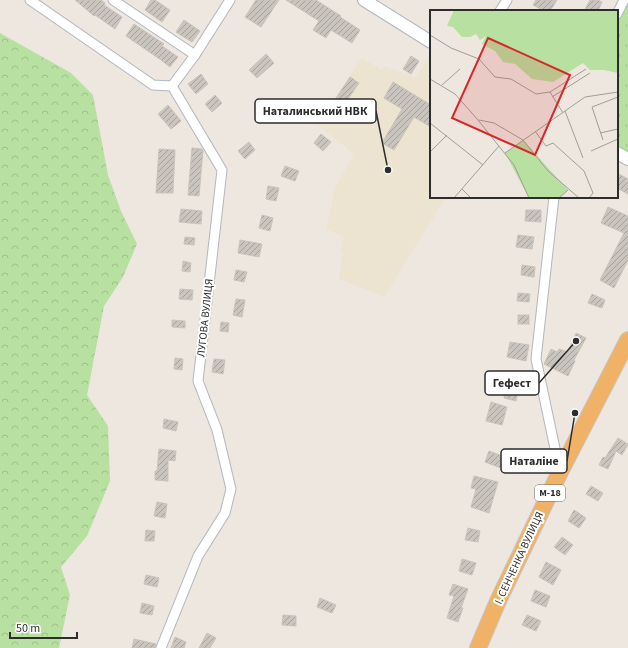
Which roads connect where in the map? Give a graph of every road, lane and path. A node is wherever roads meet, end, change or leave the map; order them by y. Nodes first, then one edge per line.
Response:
1 (30, 0) edge
2 (113, 0) edge
3 (230, 0) edge
4 (364, 0) edge
5 (507, 0) edge
6 (624, 0) edge
7 (501, 10) edge
8 (618, 12) edge
9 (430, 41) edge
10 (195, 55) junction
11 (172, 86) junction
12 (618, 154) edge
13 (628, 160) edge
14 (554, 198) edge
15 (628, 340) edge
16 (560, 472) junction
17 (161, 648) edge
18 (478, 648) edge

1 - 11 street
2 - 10 street
3 - 10 street
4 - 9 street
5 - 7 street
6 - 8 street
10 - 11 street
11 - 17 street, ЛУГОВА ВУЛИЦЯ
12 - 13 street
14 - 16 street
15 - 16 highway, І. СЕНЧЕНКА ВУЛИЦЯ / М-18
16 - 18 highway, І. СЕНЧЕНКА ВУЛИЦЯ / М-18

